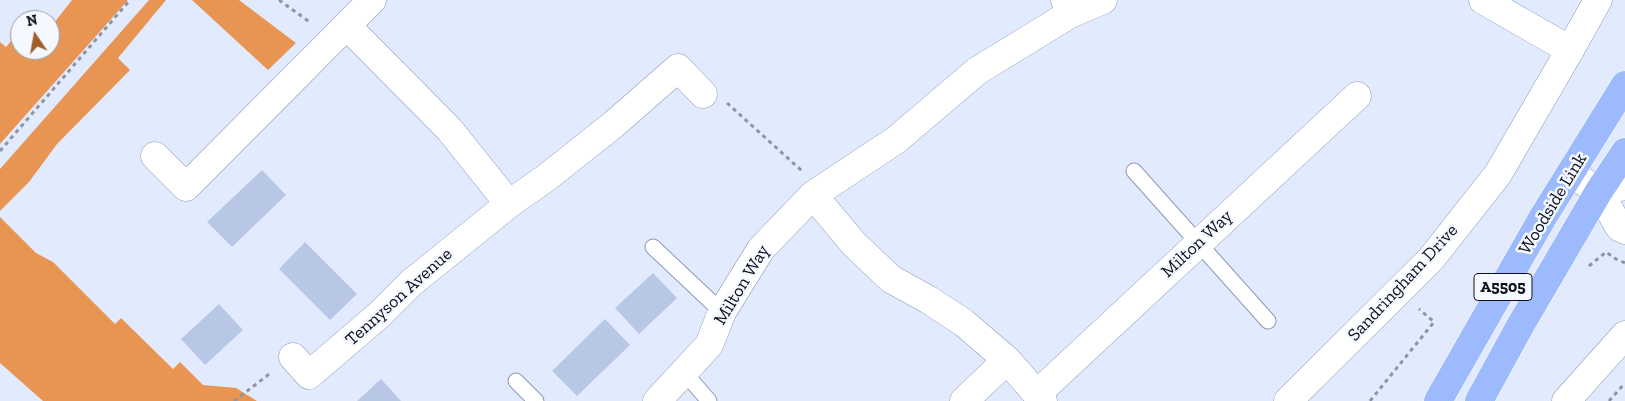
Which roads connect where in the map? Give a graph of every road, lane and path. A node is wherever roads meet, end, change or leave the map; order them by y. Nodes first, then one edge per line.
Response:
1 (130, 0) edge
2 (279, 0) edge
3 (372, 0) edge
4 (1102, 0) edge
5 (1484, 0) edge
6 (1598, 0) edge
7 (1068, 7) edge
8 (313, 24) dead end
9 (346, 26) junction
10 (1570, 50) junction
11 (1625, 85) edge
12 (703, 94) joint
13 (1357, 96) dead end
14 (0, 151) edge
15 (1625, 152) edge
16 (155, 156) dead end
17 (1134, 171) dead end
18 (1571, 174) junction
19 (1612, 188) edge
20 (813, 196) junction
21 (509, 204) junction
22 (1625, 230) edge
23 (1199, 243) junction
24 (653, 247) dead end
25 (1418, 309) dead end
26 (722, 312) junction
27 (1268, 322) dead end
28 (1625, 335) edge
29 (293, 357) joint
30 (1007, 360) junction
31 (684, 372) junction
32 (516, 381) dead end
33 (1625, 383) edge
34 (1040, 397) edge
35 (234, 401) edge
36 (536, 401) edge
37 (657, 401) edge
38 (710, 401) edge
39 (964, 401) edge
40 (1288, 401) edge
41 (1370, 401) edge
42 (1438, 401) edge
43 (1479, 401) edge
44 (1566, 401) edge
45 (1609, 401) edge

1 - 14 path
2 - 8 path
3 - 9 street
4 - 7 street, Milton Way
5 - 10 street
6 - 10 street, Sandringham Drive
7 - 20 street, Milton Way
9 - 16 street
9 - 21 street
10 - 40 street, Sandringham Drive
11 - 18 main road, Woodside Link / A5505
12 - 20 path
12 - 21 street, Tennyson Avenue
13 - 23 street, Milton Way
15 - 19 main road, Woodside Link / A5505
17 - 23 lane
18 - 19 street
18 - 42 main road, Woodside Link / A5505
19 - 22 street
19 - 43 main road, Woodside Link / A5505
20 - 26 street, Milton Way
20 - 30 street, Milton Way
21 - 29 street, Tennyson Avenue
23 - 27 lane
23 - 34 street, Milton Way
24 - 26 lane
25 - 41 path
26 - 31 street, Milton Way
28 - 44 street
29 - 35 path
30 - 34 street, Milton Way
30 - 39 street
31 - 37 street, Milton Way
31 - 38 lane
32 - 36 lane
33 - 45 path

